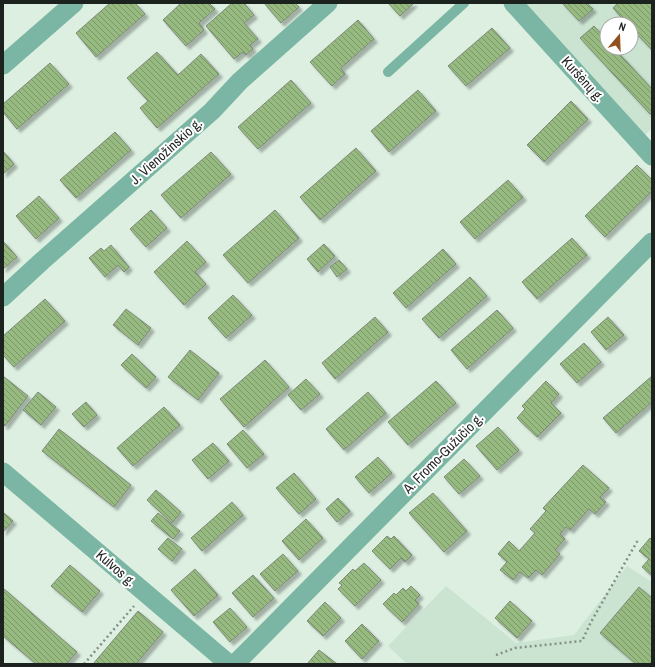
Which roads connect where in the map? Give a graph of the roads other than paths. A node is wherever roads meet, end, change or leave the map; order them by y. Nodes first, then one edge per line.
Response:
1 (74, 3) edge
2 (328, 3) edge
3 (464, 3) edge
4 (513, 3) edge
5 (3, 65) edge
6 (388, 72) dead end
7 (652, 156) edge
8 (652, 242) edge
9 (3, 297) edge
10 (3, 472) edge
11 (229, 664) edge
12 (235, 664) edge

1 - 5 street
2 - 9 street, J. Vienožinskio g.
3 - 6 lane
4 - 7 street, Kuršėnų g.
8 - 12 street, A. Fromo-Gužučio g.
10 - 11 street, Kulvos g.

